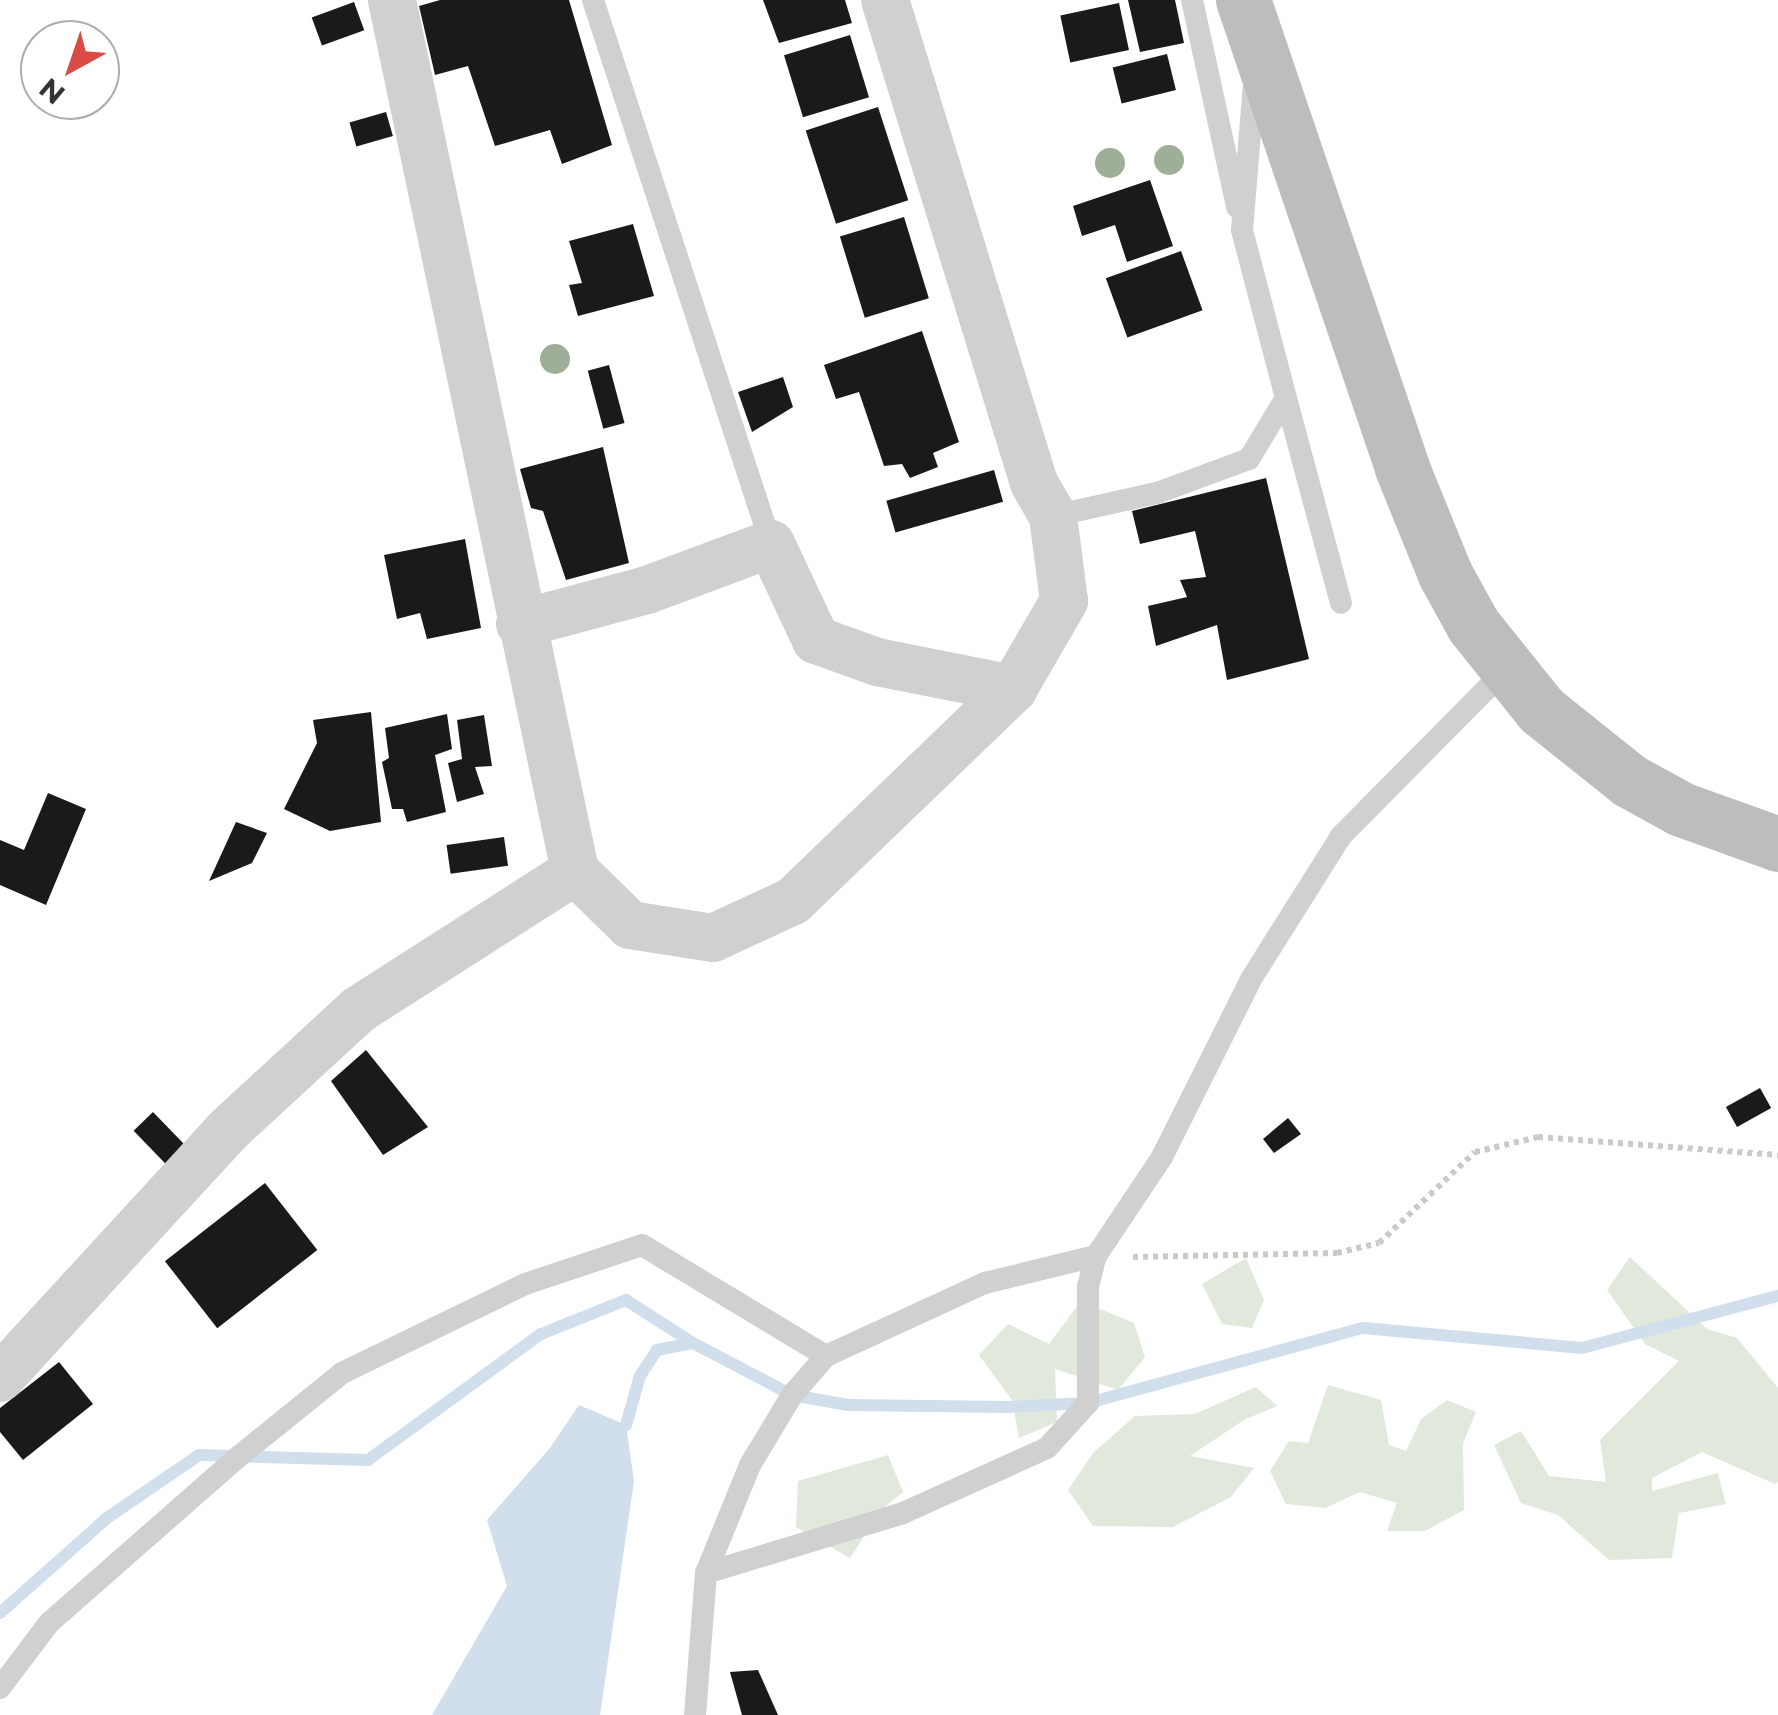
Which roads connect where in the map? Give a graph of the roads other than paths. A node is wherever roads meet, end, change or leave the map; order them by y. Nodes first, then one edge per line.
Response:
1 (392, 0) edge
2 (593, 0) edge
3 (884, 0) edge
4 (1192, 0) edge
5 (1250, 21) edge
6 (1242, 230) junction
7 (1286, 398) junction
8 (1053, 516) junction
9 (771, 544) junction
10 (1341, 603) dead end
11 (520, 624) junction
12 (1505, 670) junction
13 (1013, 689) junction
14 (1778, 844) edge
15 (575, 871) junction
16 (1096, 1256) junction
17 (826, 1356) junction
18 (0, 1378) edge
19 (706, 1573) junction
20 (0, 1688) edge
21 (695, 1715) edge

1 - 11 street
2 - 9 lane
3 - 8 street
4 - 6 lane
5 - 6 lane
5 - 12 main road
6 - 7 lane
7 - 8 lane
7 - 10 lane
8 - 13 street
9 - 11 street
9 - 13 street
11 - 15 street
12 - 14 main road
12 - 16 lane
13 - 15 street
15 - 18 street
16 - 17 lane
16 - 19 lane
17 - 19 lane
17 - 20 lane
19 - 21 lane

